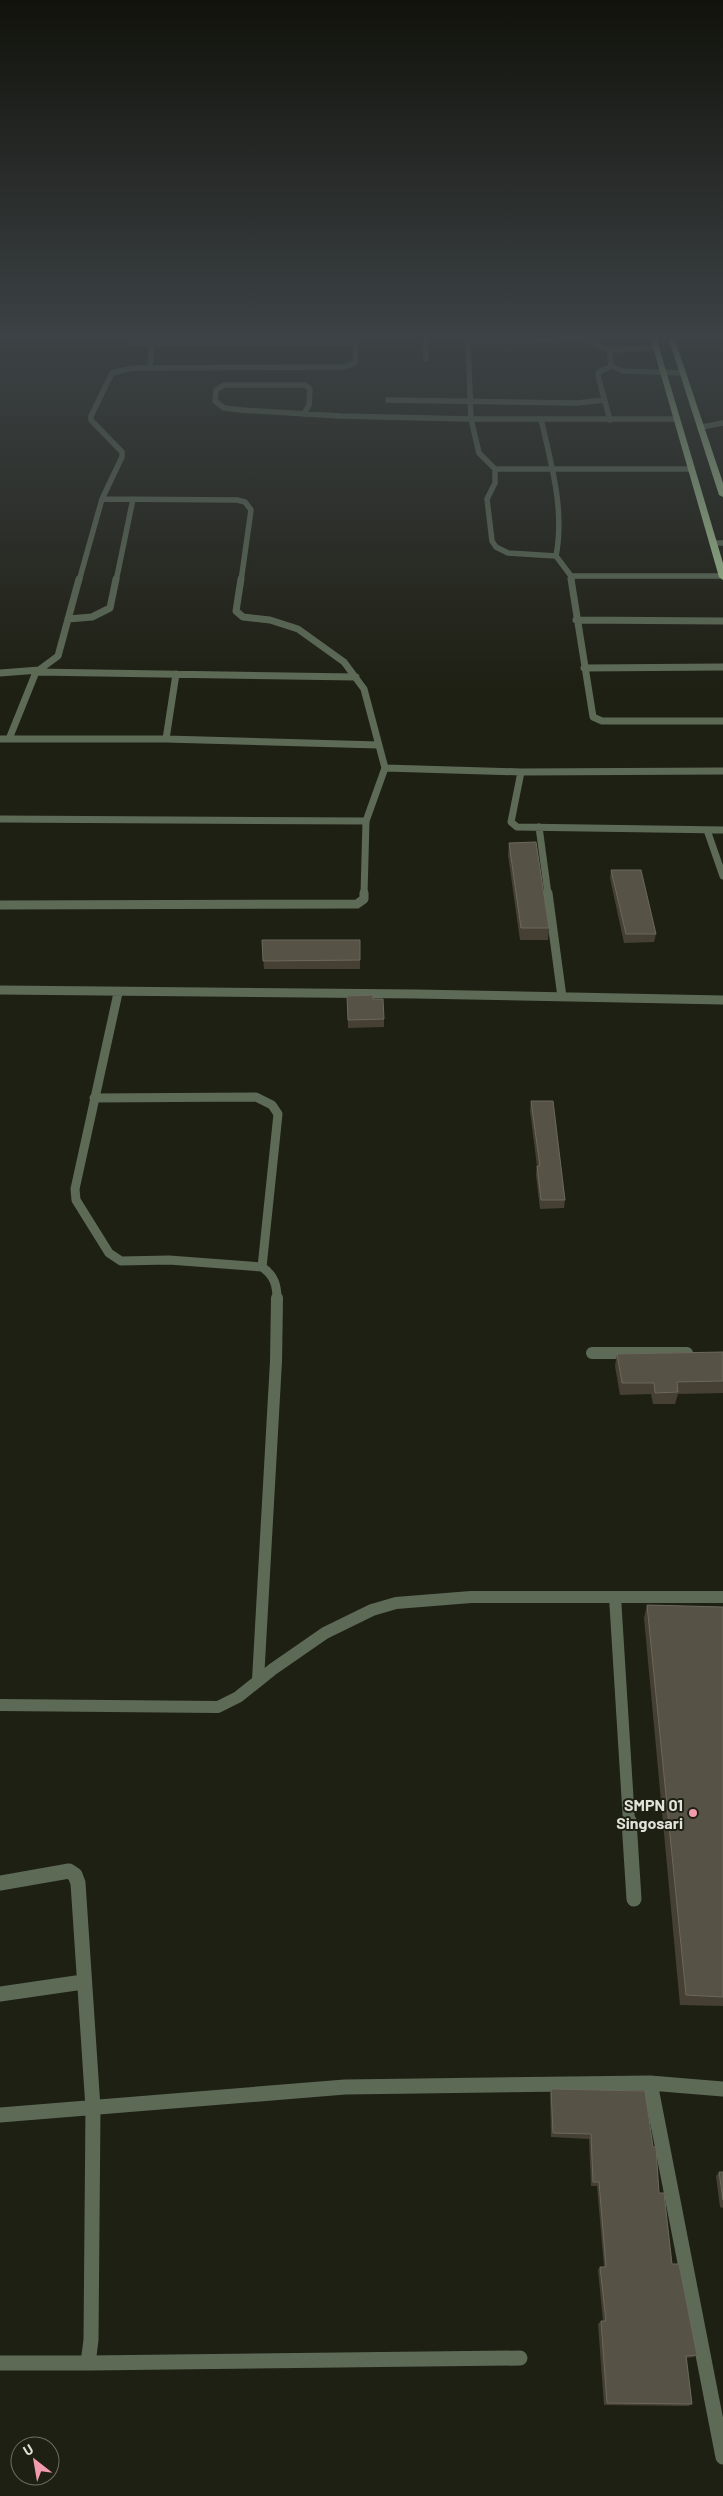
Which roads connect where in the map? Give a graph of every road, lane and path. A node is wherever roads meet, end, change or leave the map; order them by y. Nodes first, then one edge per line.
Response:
1 (122, 453) edge
2 (477, 453) edge
3 (548, 453) edge
4 (696, 453) edge
5 (700, 453) edge
6 (699, 459) junction
7 (495, 469) junction
8 (690, 469) junction
9 (552, 470) junction
10 (723, 495) edge
11 (102, 498) junction
12 (133, 499) junction
13 (723, 542) edge
14 (714, 543) junction
15 (556, 556) junction
16 (571, 576) junction
17 (723, 576) edge
18 (68, 619) junction
19 (576, 620) junction
20 (723, 621) edge
21 (723, 667) edge
22 (584, 668) junction
23 (36, 672) junction
24 (0, 673) edge
25 (176, 674) junction
26 (356, 677) junction
27 (723, 722) edge
28 (0, 739) edge
29 (9, 739) junction
30 (166, 739) junction
31 (378, 744) junction
32 (384, 768) junction
33 (723, 771) edge
34 (521, 772) junction
35 (0, 819) edge
36 (366, 821) junction
37 (538, 827) junction
38 (707, 830) junction
39 (723, 830) edge
40 (723, 876) edge
41 (0, 905) edge
42 (0, 990) edge
43 (118, 993) junction
44 (562, 997) junction
45 (723, 1000) edge
46 (94, 1098) junction
47 (262, 1267) junction
48 (592, 1353) dead end
49 (695, 1354) edge
50 (614, 1597) junction
51 (723, 1598) edge
52 (258, 1680) junction
53 (0, 1705) edge
54 (0, 1883) edge
55 (634, 1899) dead end
56 (83, 1982) junction
57 (0, 1994) edge
58 (650, 2083) junction
59 (723, 2089) edge
60 (93, 2108) junction
61 (0, 2115) edge
62 (520, 2358) dead end
63 (0, 2363) edge
64 (88, 2363) junction
65 (723, 2457) edge

1 - 11 street
2 - 7 street
3 - 9 street
4 - 6 highway
5 - 6 highway
6 - 8 highway
6 - 10 highway
7 - 9 street
7 - 15 street
8 - 9 street
8 - 14 highway
9 - 15 street
11 - 12 street
11 - 18 street
12 - 18 street
12 - 26 street
13 - 14 street
14 - 17 highway
15 - 16 street
16 - 17 street
16 - 19 street
18 - 23 street
19 - 20 street
19 - 22 street
21 - 22 street
22 - 27 street
23 - 24 street
23 - 25 street
23 - 29 street
25 - 26 street
25 - 30 street
26 - 31 street
28 - 29 street
29 - 30 street
30 - 31 street
31 - 32 street
32 - 34 street
32 - 36 street
33 - 34 street
34 - 37 street
35 - 36 street
36 - 41 street
37 - 38 street
37 - 44 street
38 - 39 street
38 - 40 street
42 - 43 street
43 - 44 street
43 - 46 street
44 - 45 street
46 - 47 street
46 - 47 street
47 - 52 street
48 - 49 street
50 - 51 street
50 - 52 street
50 - 55 street
52 - 53 street
54 - 56 street
56 - 57 street
56 - 60 street
58 - 59 street
58 - 60 street
58 - 65 street
60 - 61 street
60 - 64 street
62 - 64 street
63 - 64 street

